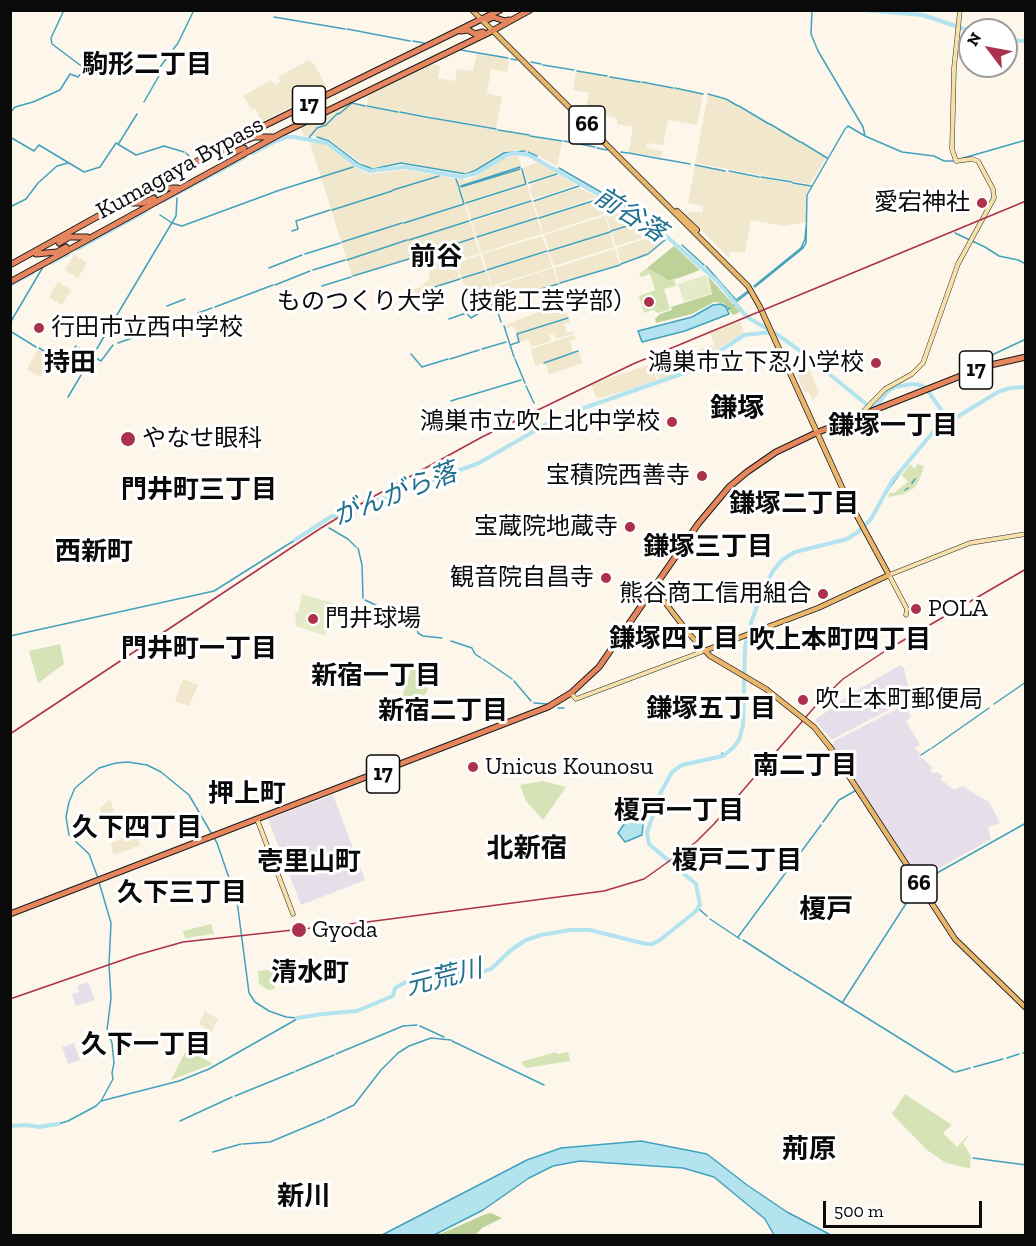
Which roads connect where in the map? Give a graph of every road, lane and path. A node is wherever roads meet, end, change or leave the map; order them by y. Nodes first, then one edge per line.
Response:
1 (473, 10) edge
2 (500, 10) edge
3 (960, 10) edge
4 (527, 11) edge
5 (483, 20) junction
6 (513, 20) junction
7 (492, 29) junction
8 (454, 32) junction
9 (427, 46) junction
10 (434, 59) junction
11 (289, 114) junction
12 (296, 126) junction
13 (282, 133) junction
14 (206, 156) junction
15 (183, 187) junction
16 (147, 192) dead end
17 (154, 198) dead end
18 (121, 204) junction
19 (92, 237) junction
20 (59, 243) dead end
21 (66, 247) dead end
22 (32, 254) junction
23 (10, 266) edge
24 (10, 282) edge
25 (1026, 358) edge
26 (926, 390) junction
27 (859, 415) junction
28 (818, 433) junction
29 (1026, 534) edge
30 (890, 575) junction
31 (655, 590) junction
32 (908, 615) dead end
33 (704, 651) junction
34 (572, 694) junction
35 (257, 819) junction
36 (10, 914) edge
37 (293, 914) dead end
38 (1026, 1008) edge

1 - 5 main road, 66
2 - 5 highway, Kumagaya Bypass / 17
3 - 27 main road
4 - 6 highway, Kumagaya Bypass / 17
5 - 6 highway, 17
5 - 7 main road, 66
5 - 8 highway, Kumagaya Bypass / 17
6 - 7 highway, Kumagaya Bypass / 17
7 - 8 highway, 17
7 - 10 highway, Kumagaya Bypass / 17
7 - 28 main road, 66
8 - 9 highway, Kumagaya Bypass / 17
9 - 10 highway
9 - 11 highway, Kumagaya Bypass / 17
10 - 12 highway, Kumagaya Bypass / 17
11 - 12 highway, 17
11 - 14 highway, Kumagaya Bypass / 17
12 - 13 highway, Kumagaya Bypass / 17
13 - 14 highway
13 - 15 highway, Kumagaya Bypass / 17
14 - 18 highway, Kumagaya Bypass / 17
15 - 16 highway, 17
15 - 19 highway, Kumagaya Bypass / 17
17 - 18 highway, 17
18 - 22 highway, Kumagaya Bypass / 17
19 - 20 highway, 17
19 - 24 highway, Kumagaya Bypass / 17
21 - 22 highway, 17
22 - 23 highway, Kumagaya Bypass / 17
25 - 26 highway, 17
26 - 27 highway, 17
26 - 28 highway, 17
27 - 28 highway, 17
28 - 30 main road, 66
28 - 31 highway, 17
29 - 30 main road
30 - 32 main road
30 - 33 main road
31 - 33 main road, 66
31 - 34 highway, 17
33 - 34 main road
33 - 38 main road, 66, bridge
34 - 35 highway, 17
35 - 36 highway, 17
35 - 37 main road

